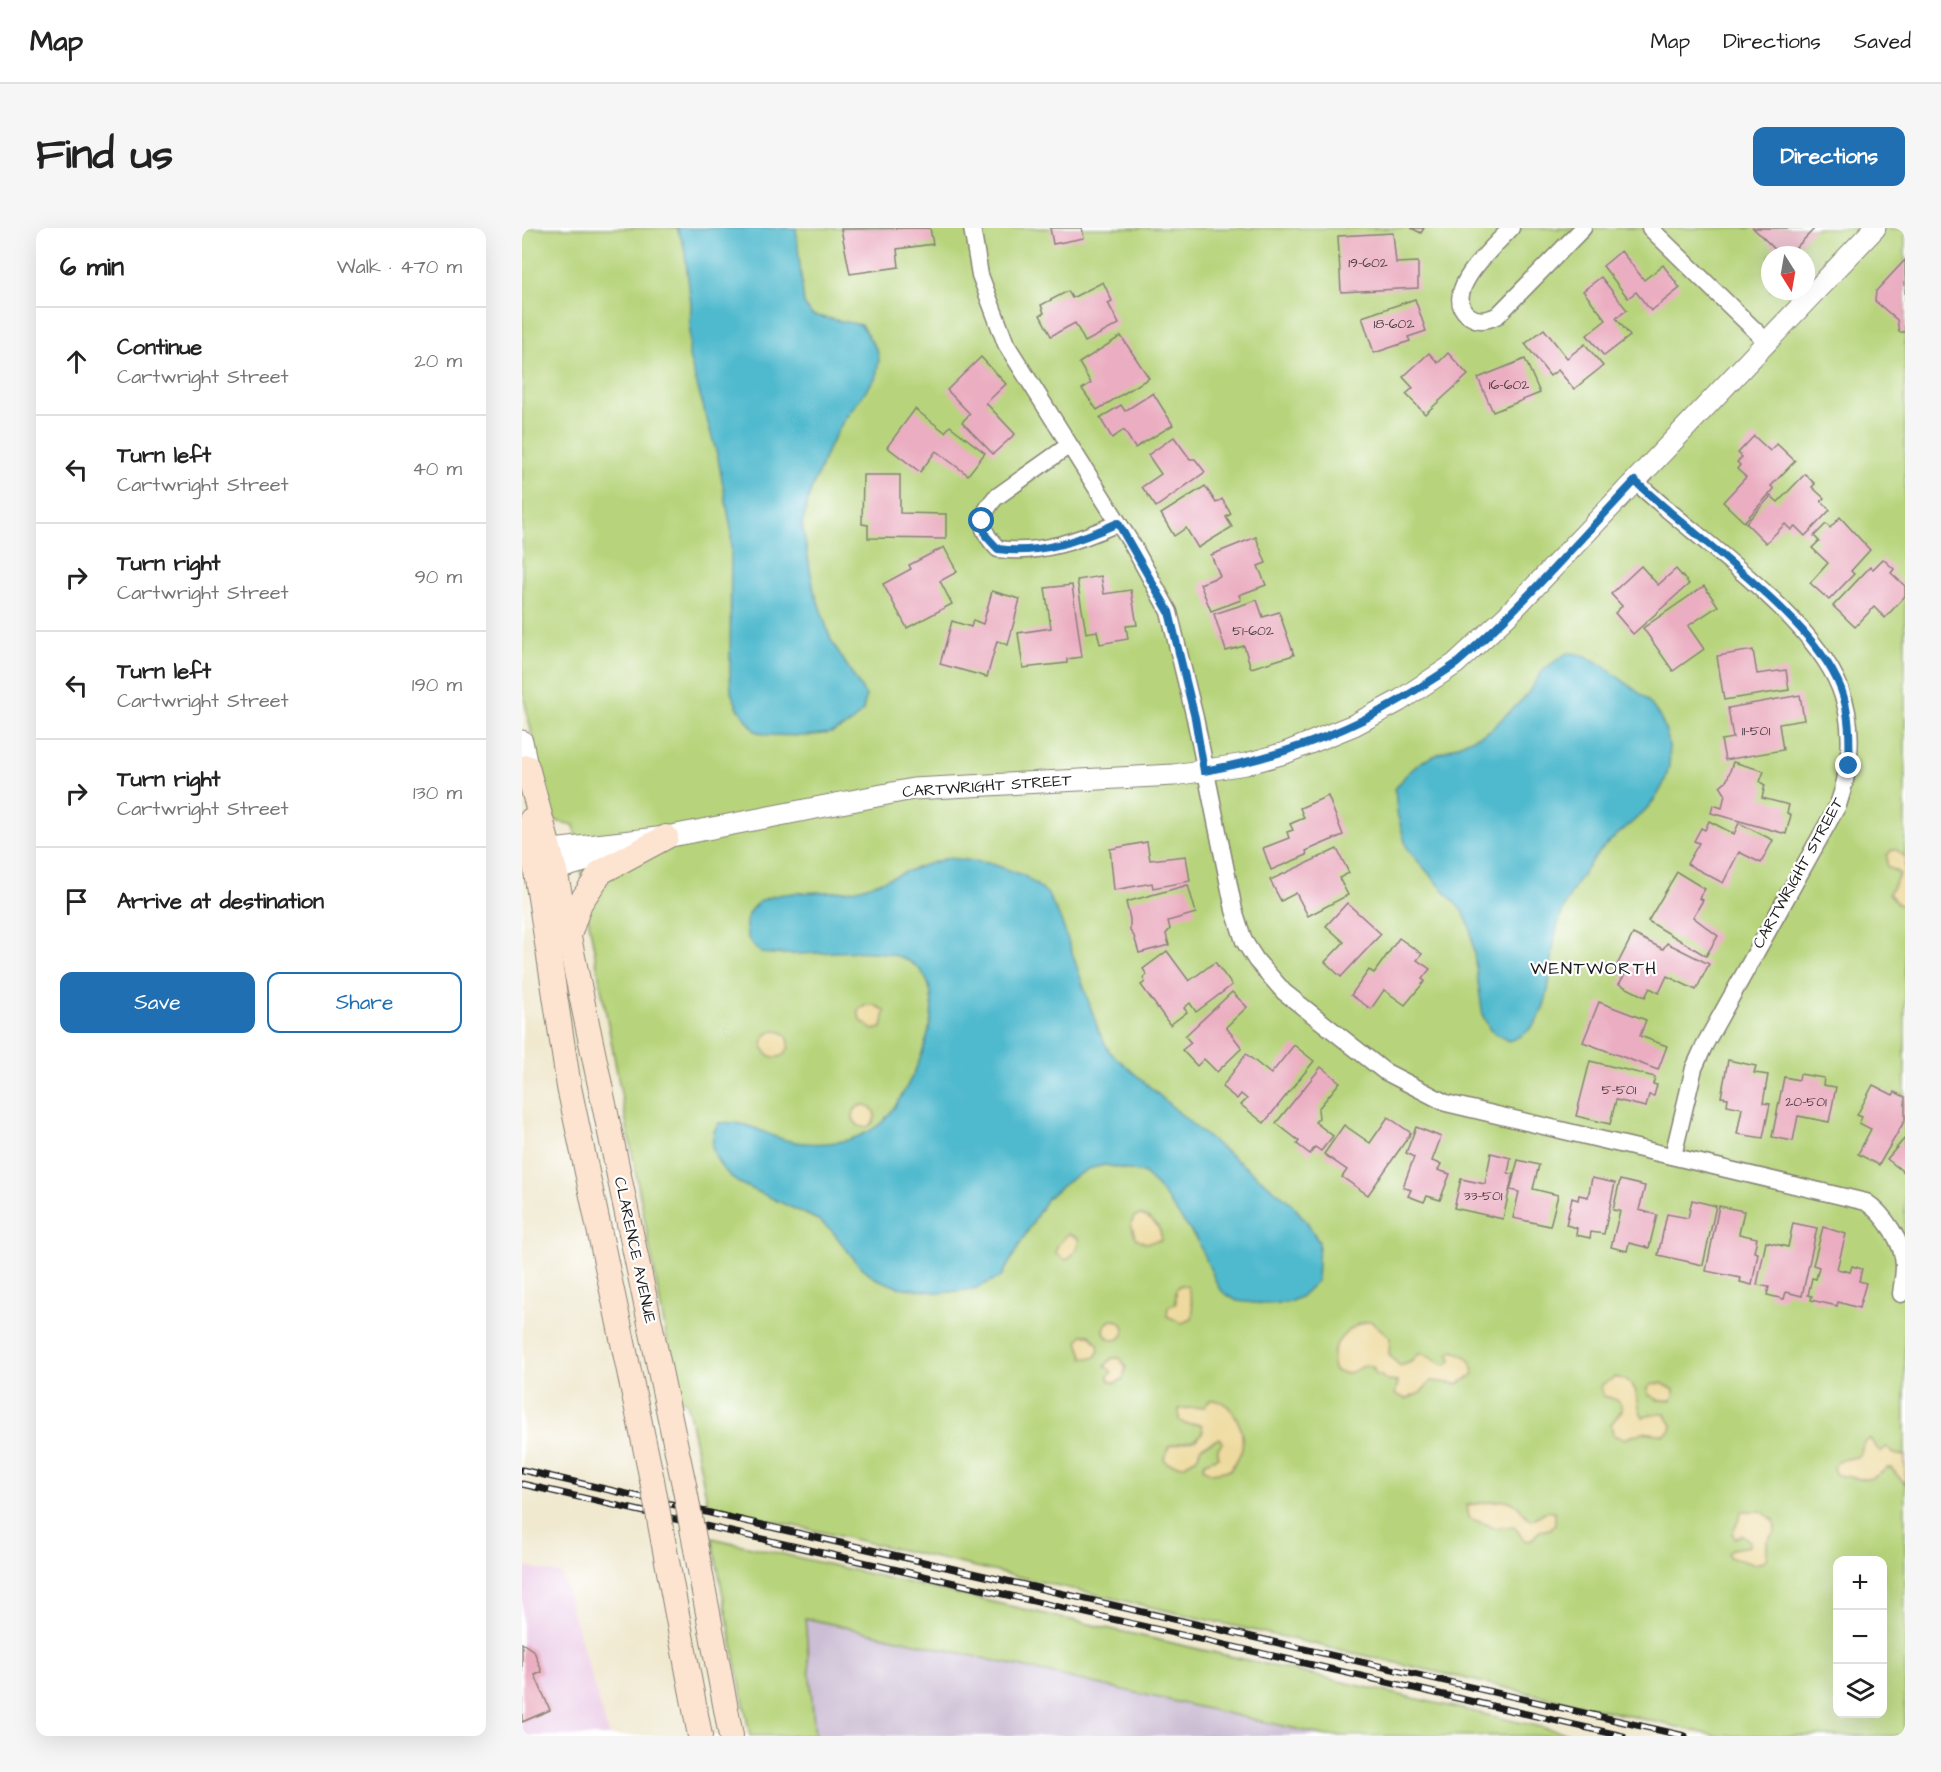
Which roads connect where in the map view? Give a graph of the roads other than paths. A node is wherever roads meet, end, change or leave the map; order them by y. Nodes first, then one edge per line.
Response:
1 (972, 228) edge
2 (1511, 228) edge
3 (1583, 228) edge
4 (1650, 228) edge
5 (1875, 228) edge
6 (1767, 342) junction
7 (1068, 447) junction
8 (1635, 481) junction
9 (1118, 523) junction
10 (522, 741) edge
11 (527, 766) joint
12 (1204, 771) junction
13 (666, 837) junction
14 (544, 862) junction
15 (569, 935) junction
16 (1673, 1156) junction
17 (1901, 1294) dead end
18 (700, 1736) edge
19 (731, 1736) edge

1 - 7 street
2 - 3 street
4 - 6 street
5 - 6 street, CARTWRIGHT STREET
6 - 8 street, CARTWRIGHT STREET
7 - 9 street
7 - 9 street
8 - 12 street, CARTWRIGHT STREET
8 - 16 street, CARTWRIGHT STREET
9 - 12 street
10 - 11 street, CLARENCE AVENUE
11 - 14 main road, CLARENCE AVENUE
12 - 13 street, CARTWRIGHT STREET
12 - 16 street
13 - 14 street, CARTWRIGHT STREET
13 - 15 main road
14 - 15 main road, CLARENCE AVENUE
14 - 18 main road, CLARENCE AVENUE, bridge
15 - 19 main road, CLARENCE AVENUE, bridge
16 - 17 street

